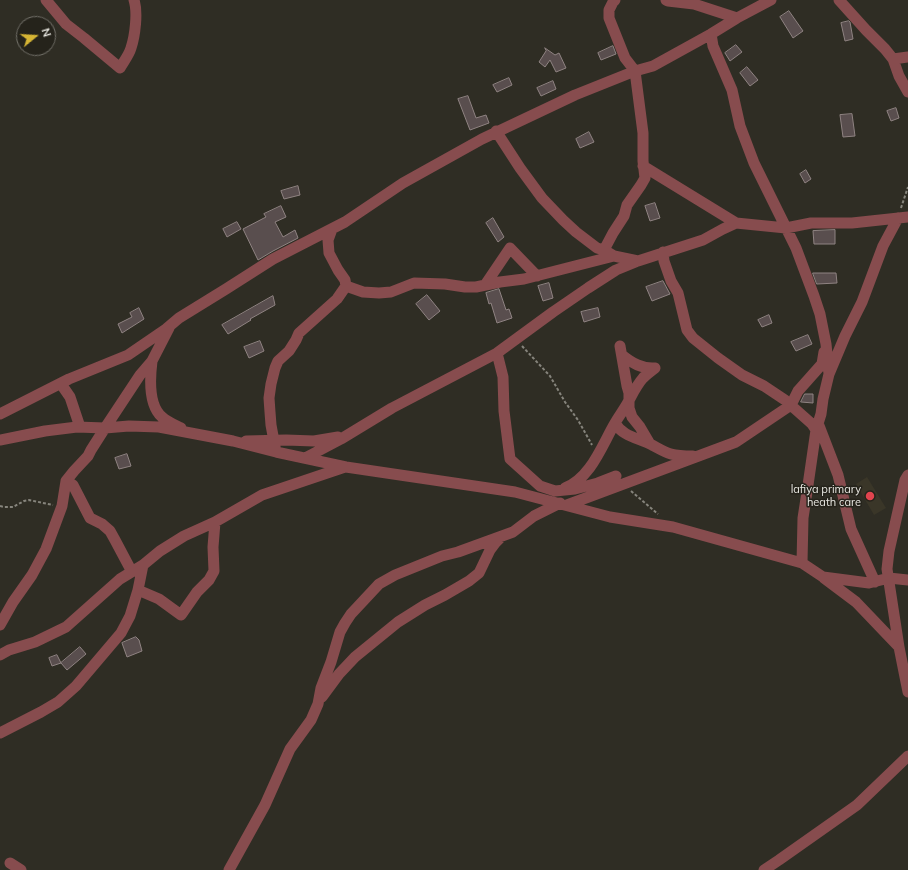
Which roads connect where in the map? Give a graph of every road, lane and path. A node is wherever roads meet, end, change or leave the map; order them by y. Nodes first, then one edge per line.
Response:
1 (46, 0) edge
2 (134, 0) edge
3 (615, 0) edge
4 (666, 0) edge
5 (771, 0) edge
6 (839, 0) edge
7 (737, 18) junction
8 (711, 34) junction
9 (908, 57) edge
10 (893, 59) junction
11 (635, 71) junction
12 (908, 92) edge
13 (496, 131) junction
14 (644, 166) junction
15 (908, 187) edge
16 (903, 217) edge
17 (736, 223) junction
18 (786, 228) junction
19 (332, 229) junction
20 (604, 250) junction
21 (663, 252) junction
22 (614, 256) junction
23 (638, 260) junction
24 (537, 276) junction
25 (485, 285) junction
26 (346, 286) junction
27 (170, 326) junction
28 (515, 340) junction
29 (826, 344) junction
30 (497, 353) junction
31 (152, 361) junction
32 (829, 374) junction
33 (60, 384) junction
34 (629, 400) junction
35 (791, 405) junction
36 (0, 414) edge
37 (615, 423) junction
38 (80, 427) junction
39 (817, 427) junction
40 (105, 428) junction
41 (354, 431) junction
42 (190, 433) junction
43 (0, 440) edge
44 (273, 440) junction
45 (233, 441) junction
46 (650, 444) junction
47 (276, 452) junction
48 (599, 454) junction
49 (697, 457) junction
50 (305, 458) junction
51 (346, 467) junction
52 (908, 475) edge
53 (620, 480) junction
54 (66, 482) junction
55 (555, 491) junction
56 (564, 504) junction
57 (0, 506) edge
58 (62, 506) junction
59 (215, 522) junction
60 (673, 527) junction
61 (500, 538) junction
62 (802, 563) junction
63 (143, 565) junction
64 (132, 572) junction
65 (823, 577) junction
66 (889, 578) junction
67 (908, 580) edge
68 (875, 582) junction
69 (138, 590) junction
70 (0, 625) edge
71 (899, 647) junction
72 (0, 655) edge
73 (908, 659) edge
74 (908, 692) edge
75 (318, 704) junction
76 (0, 733) edge
77 (908, 756) edge
78 (10, 863) dead end
79 (20, 870) edge
80 (229, 870) edge
81 (764, 870) edge

1 - 2 street
3 - 11 street
4 - 7 street
5 - 7 street
6 - 10 street
7 - 8 street
8 - 11 street
8 - 18 street
9 - 10 street
10 - 12 street
11 - 13 street
11 - 14 street
13 - 19 street
13 - 20 street
14 - 17 street
14 - 20 street
15 - 16 path
16 - 18 street
16 - 32 street
17 - 18 street
17 - 21 street
18 - 29 street
19 - 26 street
19 - 27 street
20 - 22 street
21 - 23 street
21 - 35 street
22 - 23 street
22 - 24 street
23 - 28 street
24 - 25 street
24 - 25 street
25 - 26 street
26 - 44 street
27 - 31 street
27 - 33 street
28 - 30 street
28 - 48 path
29 - 32 street
29 - 35 street
30 - 41 street
30 - 55 street
31 - 40 street
31 - 42 street
32 - 39 street
33 - 36 street
33 - 38 street
34 - 34 street
34 - 37 street
34 - 46 street
35 - 39 street
35 - 49 street
37 - 46 street
37 - 48 street
38 - 40 street
38 - 43 street
39 - 62 street
39 - 68 street
40 - 42 street
40 - 54 street
41 - 44 street
41 - 50 street
42 - 45 street
44 - 45 street
44 - 47 street
45 - 47 street
46 - 49 street
47 - 50 street
48 - 55 street
49 - 53 street
50 - 51 street
51 - 56 street
51 - 59 street
52 - 66 street
53 - 55 street
53 - 56 street
53 - 60 path
54 - 58 street
54 - 64 street
56 - 60 street
56 - 61 street
57 - 58 path
58 - 70 street
59 - 63 street
59 - 69 street
60 - 62 street
61 - 75 street
61 - 75 street
62 - 65 street
63 - 64 street
63 - 69 street
64 - 72 street
65 - 68 street
65 - 71 street
66 - 67 street
66 - 68 street
66 - 71 street
69 - 76 street
71 - 73 street
71 - 74 street
75 - 80 street
77 - 81 street
78 - 79 street

